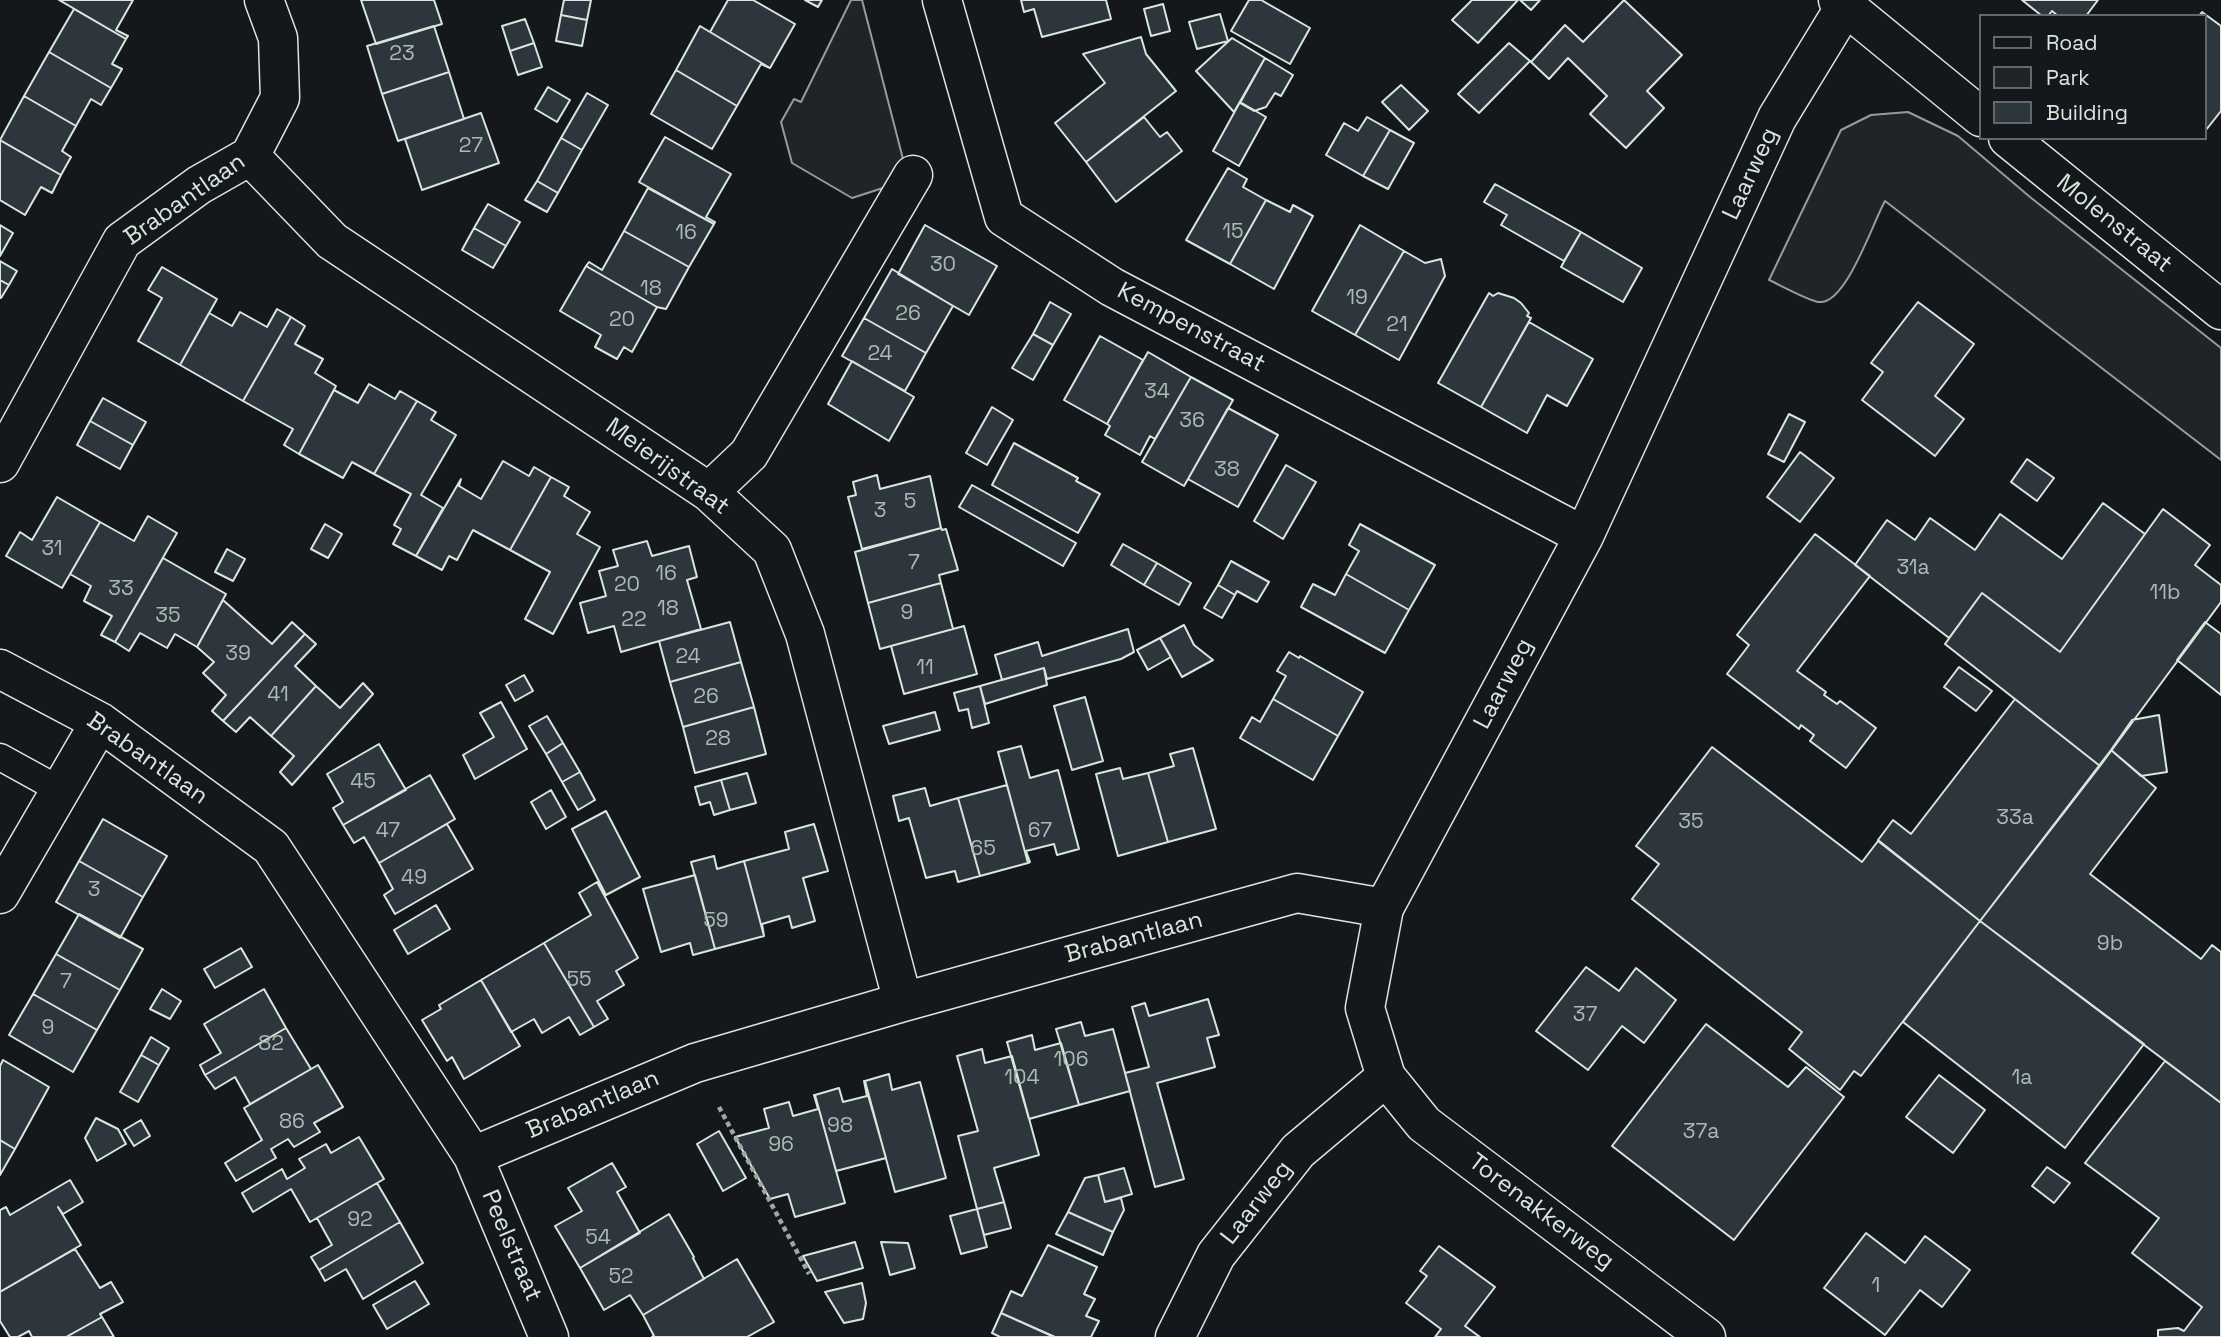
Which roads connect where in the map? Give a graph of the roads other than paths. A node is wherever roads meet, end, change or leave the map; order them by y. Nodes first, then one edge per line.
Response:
1 (264, 0) edge
2 (942, 0) edge
3 (1844, 2) edge
4 (1980, 116) edge
5 (2010, 140) edge
6 (250, 156) junction
7 (913, 176) dead end
8 (2221, 310) edge
9 (0, 464) edge
10 (709, 492) junction
11 (1584, 536) junction
12 (0, 668) edge
13 (100, 722) junction
14 (0, 757) edge
15 (60, 790) junction
16 (0, 894) edge
17 (1384, 908) junction
18 (903, 1002) junction
19 (1386, 1077) junction
20 (473, 1156) junction
21 (549, 1337) edge
22 (1175, 1337) edge
23 (1706, 1337) edge

1 - 6 street, Brabantlaan
2 - 11 street, Kempenstraat
3 - 4 street
3 - 11 street, Laarweg
5 - 8 street, Molenstraat
6 - 9 street, Brabantlaan
6 - 10 street, Meierijstraat
7 - 10 street
10 - 18 street, Meierijstraat
11 - 17 street, Laarweg
12 - 13 street, Brabantlaan
13 - 15 street
13 - 20 street, Brabantlaan
14 - 15 lane
15 - 16 street
17 - 18 street, Brabantlaan
17 - 19 street, Laarweg
18 - 20 street, Brabantlaan
19 - 22 street, Laarweg
19 - 23 street, Torenakkerweg
20 - 21 street, Peelstraat

